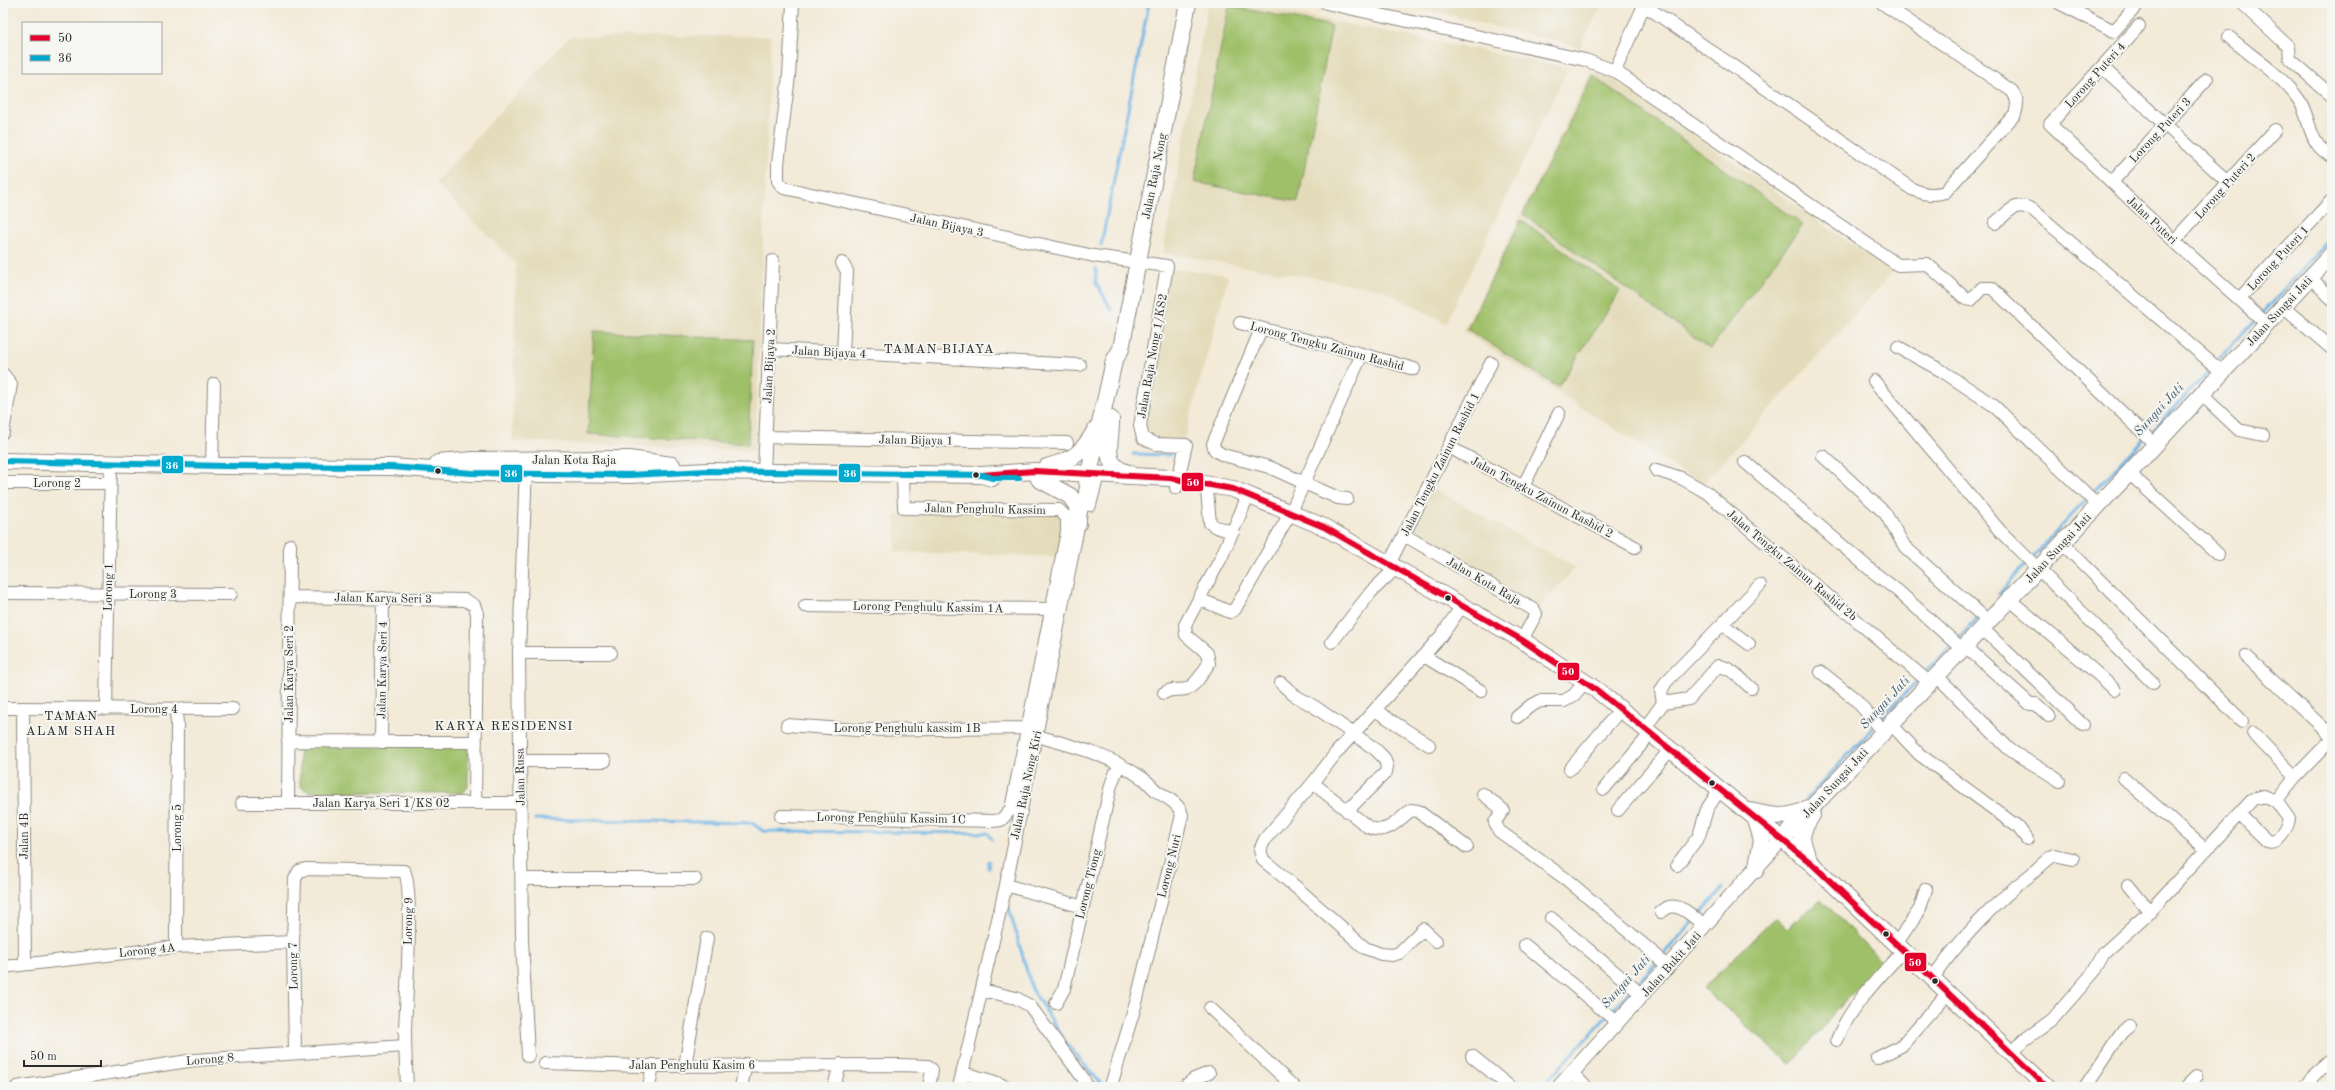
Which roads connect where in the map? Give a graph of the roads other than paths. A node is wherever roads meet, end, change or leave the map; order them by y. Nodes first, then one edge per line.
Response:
1 (793, 3) edge
2 (1188, 3) edge
3 (1326, 3) edge
4 (1882, 3) edge
5 (2059, 3) edge
6 (2139, 3) edge
7 (2242, 3) edge
8 (1644, 4) edge
9 (2139, 26) dead end
10 (2229, 38) dead end
11 (2102, 67) junction
12 (1615, 71) junction
13 (2208, 79) dead end
14 (2332, 96) edge
15 (2050, 124) joint
16 (2165, 125) junction
17 (2275, 130) dead end
18 (2332, 157) edge
19 (2112, 182) junction
20 (2228, 182) junction
21 (2332, 200) edge
22 (1995, 223) dead end
23 (2174, 242) junction
24 (2332, 254) edge
25 (773, 261) dead end
26 (842, 263) dead end
27 (1137, 263) junction
28 (2310, 278) junction
29 (2240, 298) junction
30 (2332, 299) edge
31 (2283, 307) junction
32 (2261, 319) junction
33 (1240, 323) dead end
34 (1261, 329) junction
35 (1898, 347) dead end
36 (770, 349) junction
37 (2332, 349) edge
38 (843, 353) junction
39 (1362, 354) junction
40 (1491, 363) dead end
41 (1080, 365) dead end
42 (2216, 367) junction
43 (1414, 369) dead end
44 (3, 374) edge
45 (1874, 380) dead end
46 (214, 384) dead end
47 (2202, 394) junction
48 (1559, 413) dead end
49 (1106, 418) junction
50 (3, 432) edge
51 (2263, 435) dead end
52 (766, 437) junction
53 (2150, 439) junction
54 (1067, 443) dead end
55 (1448, 447) junction
56 (1823, 456) dead end
57 (3, 462) edge
58 (1745, 462) dead end
59 (111, 464) junction
60 (212, 466) junction
61 (526, 466) junction
62 (1656, 470) dead end
63 (764, 472) junction
64 (2129, 473) junction
65 (903, 475) junction
66 (1037, 475) junction
67 (1140, 476) junction
68 (1093, 478) junction
69 (1304, 481) junction
70 (3, 482) edge
71 (110, 483) junction
72 (1177, 483) junction
73 (1523, 487) junction
74 (1208, 492) junction
75 (1244, 495) junction
76 (1347, 499) dead end
77 (2093, 500) junction
78 (1291, 512) junction
79 (1078, 524) junction
80 (1234, 532) junction
81 (1404, 535) junction
82 (2062, 543) junction
83 (290, 545) dead end
84 (1076, 546) junction
85 (1635, 547) dead end
86 (2218, 554) dead end
87 (2033, 563) junction
88 (1393, 566) junction
89 (1760, 585) dead end
90 (3, 593) edge
91 (108, 594) junction
92 (231, 594) dead end
93 (290, 596) junction
94 (383, 598) junction
95 (1199, 599) junction
96 (2009, 599) junction
97 (805, 606) dead end
98 (1462, 606) junction
99 (1052, 609) junction
100 (1722, 624) junction
101 (1985, 624) junction
102 (1522, 640) junction
103 (1332, 642) dead end
104 (1749, 644) dead end
105 (1959, 645) junction
106 (519, 653) junction
107 (611, 653) dead end
108 (1424, 656) junction
109 (2246, 656) dead end
110 (1821, 672) dead end
111 (1928, 678) junction
112 (1585, 682) junction
113 (1281, 683) dead end
114 (2153, 683) dead end
115 (1750, 688) dead end
116 (2115, 690) dead end
117 (1481, 691) dead end
118 (1164, 693) dead end
119 (1663, 703) junction
120 (3, 708) edge
121 (23, 708) junction
122 (106, 709) junction
123 (232, 709) dead end
124 (1621, 709) junction
125 (176, 710) junction
126 (1375, 710) junction
127 (2049, 716) dead end
128 (1517, 717) dead end
129 (2242, 722) dead end
130 (787, 725) dead end
131 (2083, 725) dead end
132 (1882, 726) junction
133 (1648, 731) junction
134 (1032, 732) junction
135 (2253, 733) dead end
136 (1354, 735) junction
137 (2332, 736) edge
138 (2332, 739) edge
139 (288, 741) junction
140 (381, 742) junction
141 (476, 742) junction
142 (1429, 745) dead end
143 (1671, 749) junction
144 (520, 761) junction
145 (605, 761) dead end
146 (1119, 764) junction
147 (1570, 769) dead end
148 (2294, 777) junction
149 (2124, 778) dead end
150 (2059, 781) dead end
151 (1313, 783) junction
152 (1604, 789) dead end
153 (1720, 789) junction
154 (1483, 794) dead end
155 (1820, 800) junction
156 (2276, 801) junction
157 (475, 802) junction
158 (520, 802) junction
159 (242, 803) dead end
160 (288, 803) junction
161 (1618, 810) dead end
162 (1347, 811) junction
163 (1751, 814) junction
164 (2240, 815) junction
165 (780, 816) dead end
166 (1782, 839) junction
167 (2026, 839) dead end
168 (1467, 847) dead end
169 (2206, 850) junction
170 (2073, 859) dead end
171 (1811, 863) junction
172 (1677, 865) dead end
173 (1756, 870) junction
174 (295, 879) joint
175 (522, 879) junction
176 (695, 879) dead end
177 (1006, 885) junction
178 (2128, 885) dead end
179 (1926, 889) dead end
180 (1082, 907) junction
181 (1661, 912) dead end
182 (2150, 912) junction
183 (1551, 918) dead end
184 (1698, 920) junction
185 (707, 938) dead end
186 (1436, 941) dead end
187 (293, 942) junction
188 (1526, 945) dead end
189 (176, 947) junction
190 (1900, 948) junction
191 (25, 963) junction
192 (1662, 963) junction
193 (3, 967) edge
194 (1932, 979) junction
195 (982, 990) junction
196 (1636, 991) junction
197 (1948, 993) junction
198 (1056, 1003) dead end
199 (1210, 1008) dead end
200 (1612, 1017) junction
201 (2129, 1026) dead end
202 (1837, 1040) dead end
203 (405, 1046) junction
204 (295, 1052) junction
205 (2012, 1054) junction
206 (528, 1056) dead end
207 (1472, 1056) dead end
208 (1877, 1058) dead end
209 (2332, 1059) edge
210 (545, 1063) dead end
211 (746, 1064) junction
212 (840, 1064) junction
213 (653, 1066) junction
214 (685, 1066) junction
215 (963, 1073) junction
216 (1209, 1073) dead end
217 (1572, 1073) junction
218 (2197, 1076) dead end
219 (1112, 1082) dead end
220 (2040, 1085) edge
221 (17, 1087) edge
222 (407, 1087) edge
223 (648, 1087) edge
224 (741, 1087) edge
225 (834, 1087) edge
226 (928, 1087) edge
227 (960, 1087) edge
228 (1007, 1087) edge
229 (1087, 1087) edge
230 (1184, 1087) edge
231 (1294, 1087) edge
232 (1510, 1087) edge
233 (1559, 1087) edge
234 (1586, 1087) edge
235 (2085, 1087) edge
236 (2186, 1087) edge
237 (2306, 1087) edge

1 - 27 street, Jalan Bijaya 3
2 - 27 main road, Jalan Raja Nong
3 - 12 street
4 - 8 street
5 - 6 street
7 - 14 street
8 - 12 street
9 - 11 street, Lorong Puteri 4
10 - 18 street
11 - 15 street, Lorong Puteri 4
11 - 16 street
12 - 53 street
13 - 16 street, Lorong Puteri 3
15 - 19 street, Jalan Puteri
16 - 19 street, Lorong Puteri 3
16 - 20 street
17 - 20 street, Lorong Puteri 2
19 - 23 street, Jalan Puteri
20 - 23 street, Lorong Puteri 2
21 - 29 street, Lorong Puteri 1
22 - 42 street
23 - 29 street, Jalan Puteri
24 - 28 main road, Jalan Sungai Jati
25 - 36 street, Jalan Bijaya 2
26 - 38 street
27 - 49 main road, Jalan Raja Nong
27 - 72 street, Jalan Raja Nong 1/KS2
28 - 30 street
28 - 31 main road, Jalan Sungai Jati
29 - 32 street, Jalan Puteri
31 - 32 main road, Jalan Sungai Jati
31 - 37 street
32 - 42 main road, Jalan Sungai Jati
33 - 34 street, Lorong Tengku Zainun Rashid
34 - 39 street, Lorong Tengku Zainun Rashid
34 - 69 street
35 - 77 street
36 - 38 street, Jalan Bijaya 4
36 - 52 street, Jalan Bijaya 2
38 - 41 street, Jalan Bijaya 4
39 - 43 street, Lorong Tengku Zainun Rashid
39 - 69 street
40 - 55 street, Jalan Tengku Zainun Rashid 1
42 - 47 main road, Jalan Sungai Jati
44 - 50 street
45 - 87 street
46 - 60 street
47 - 51 street
47 - 53 main road, Jalan Sungai Jati
48 - 73 street
49 - 66 main road
49 - 67 main road
49 - 68 main road, Jalan Raja Nong
52 - 54 street, Jalan Bijaya 1
52 - 63 street, Jalan Bijaya 2
53 - 64 main road, Jalan Sungai Jati
55 - 73 street, Jalan Tengku Zainun Rashid 2
55 - 81 street, Jalan Tengku Zainun Rashid 1
56 - 101 street
57 - 59 main road, Jalan Kota Raja
58 - 105 street
59 - 60 main road, Jalan Kota Raja
59 - 71 street, Lorong 1
60 - 61 main road, Jalan Kota Raja
61 - 63 main road, Jalan Kota Raja
61 - 106 street, Jalan Rusa
62 - 111 street, Jalan Tengku Zainun Rashid 2b
63 - 65 main road, Jalan Kota Raja
64 - 77 main road, Jalan Sungai Jati
64 - 86 street
65 - 66 main road, Jalan Kota Raja
65 - 99 street, Jalan Penghulu Kassim
66 - 68 main road, Jalan Kota Raja
66 - 79 main road
67 - 68 main road
67 - 72 main road
68 - 72 main road, Jalan Kota Raja
68 - 79 street, Jalan Raja Nong Kiri
68 - 84 street
69 - 76 street
69 - 78 street
70 - 71 street, Lorong 2
71 - 91 street, Lorong 1
72 - 74 main road, Jalan Kota Raja
72 - 75 main road
73 - 85 street, Jalan Tengku Zainun Rashid 2
74 - 75 main road, Jalan Kota Raja
74 - 80 street
75 - 78 main road, Jalan Kota Raja
75 - 80 street
77 - 82 main road, Jalan Sungai Jati
78 - 88 main road, Jalan Kota Raja
78 - 95 street
79 - 84 street, Jalan Raja Nong Kiri
80 - 95 street
81 - 88 street, Jalan Tengku Zainun Rashid 1
81 - 102 street, Jalan Kota Raja
82 - 87 main road, Jalan Sungai Jati
82 - 129 street
83 - 93 street, Jalan Karya Seri 2
84 - 134 street, Jalan Raja Nong Kiri
87 - 96 main road, Jalan Sungai Jati
87 - 114 street
88 - 98 main road, Jalan Kota Raja
88 - 103 street, Jalan Tengku Zainun Rashid 1
89 - 100 street
90 - 91 street, Lorong 3
91 - 92 street, Lorong 3
91 - 122 street, Lorong 1
93 - 94 street, Jalan Karya Seri 3
93 - 139 street, Jalan Karya Seri 2
94 - 140 street, Jalan Karya Seri 4
94 - 141 street, Jalan Karya Seri 3
95 - 118 street
96 - 101 main road, Jalan Sungai Jati
96 - 116 street
97 - 99 street, Lorong Penghulu Kassim 1A
98 - 102 main road, Jalan Kota Raja
98 - 108 street
99 - 134 street
100 - 104 street
100 - 119 street
101 - 105 main road, Jalan Sungai Jati
101 - 131 street
102 - 112 main road, Jalan Kota Raja
105 - 111 main road, Jalan Sungai Jati
105 - 127 street
106 - 107 street
106 - 144 street, Jalan Rusa
108 - 117 street
108 - 126 street
109 - 137 street
110 - 132 street
111 - 132 main road, Jalan Sungai Jati
111 - 150 street, Jalan Tengku Zainun Rashid 2b
112 - 124 main road, Jalan Kota Raja
112 - 128 street
113 - 136 street
115 - 119 street
119 - 133 street
120 - 121 street, Lorong 4
121 - 122 street, Lorong 4
121 - 191 street, Jalan 4B
122 - 125 street, Lorong 4
123 - 125 street, Lorong 4
124 - 133 main road, Jalan Kota Raja
124 - 147 street
125 - 189 street, Lorong 5
126 - 136 street
126 - 142 street
130 - 134 street, Lorong Penghulu kassim 1B
132 - 155 main road, Jalan Sungai Jati
132 - 167 street
133 - 143 main road, Jalan Kota Raja
133 - 152 street
134 - 146 street, Lorong Nuri
134 - 165 street, Lorong Penghulu Kassim 1C
134 - 177 street, Jalan Raja Nong Kiri
135 - 148 street
136 - 151 street
136 - 162 street
138 - 148 street
139 - 140 street
139 - 160 street, Jalan Karya Seri 2
140 - 141 street
141 - 157 street
143 - 153 main road, Jalan Kota Raja
143 - 161 street
144 - 145 street
144 - 158 street, Jalan Rusa
146 - 180 street, Lorong Tiong
146 - 219 street, Lorong Nuri
148 - 156 street
149 - 169 street
151 - 162 street
151 - 186 street
153 - 163 main road, Jalan Kota Raja
153 - 172 street
154 - 192 street
155 - 163 main road
155 - 166 main road, Jalan Sungai Jati
155 - 171 main road
156 - 164 street
156 - 164 street
157 - 158 street, Jalan Karya Seri 1/KS 02
157 - 160 street, Jalan Karya Seri 1/KS 02
158 - 175 street, Jalan Rusa
159 - 160 street, Jalan Karya Seri 1/KS 02
162 - 168 street
163 - 166 main road, Jalan Kota Raja
163 - 173 main road
164 - 169 street
166 - 171 main road, Jalan Kota Raja
166 - 173 street, Jalan Bukit Jati
169 - 182 street
170 - 194 street
171 - 190 main road, Jalan Kota Raja
173 - 184 street, Jalan Bukit Jati
174 - 187 street, Lorong 7
174 - 203 street, Lorong 9
175 - 176 street
175 - 206 street, Jalan Rusa
177 - 180 street
177 - 195 street, Jalan Raja Nong Kiri
178 - 182 street
179 - 190 street
180 - 198 street, Lorong Tiong
181 - 184 street
182 - 205 street
183 - 196 street
184 - 192 street, Jalan Bukit Jati
185 - 214 street
187 - 189 street, Lorong 4A
187 - 204 street, Lorong 7
188 - 200 street
189 - 191 street, Lorong 4A
190 - 194 main road, Jalan Kota Raja
190 - 202 street
191 - 193 street, Lorong 4A
192 - 196 street, Jalan Bukit Jati
194 - 197 main road, Jalan Kota Raja
195 - 215 street, Jalan Raja Nong Kiri
195 - 229 street
196 - 200 street, Jalan Bukit Jati
197 - 205 main road, Jalan Kota Raja
197 - 208 street
199 - 231 street
200 - 217 street, Jalan Bukit Jati
201 - 235 street
203 - 204 street, Lorong 8
203 - 222 street, Lorong 9
204 - 221 street, Lorong 8
205 - 220 main road, Jalan Kota Raja
207 - 232 street
209 - 237 street
210 - 213 street, Jalan Penghulu Kasim 6
211 - 212 street, Jalan Penghulu Kasim 6
211 - 214 street, Jalan Penghulu Kasim 6
211 - 224 street
212 - 225 street
212 - 226 street, Jalan Penghulu Kasim 6
213 - 214 street, Jalan Penghulu Kasim 6
213 - 223 street
215 - 227 street, Jalan Raja Nong Kiri
215 - 228 street
216 - 230 street
217 - 233 street, Jalan Bukit Jati
217 - 234 street
218 - 236 street

